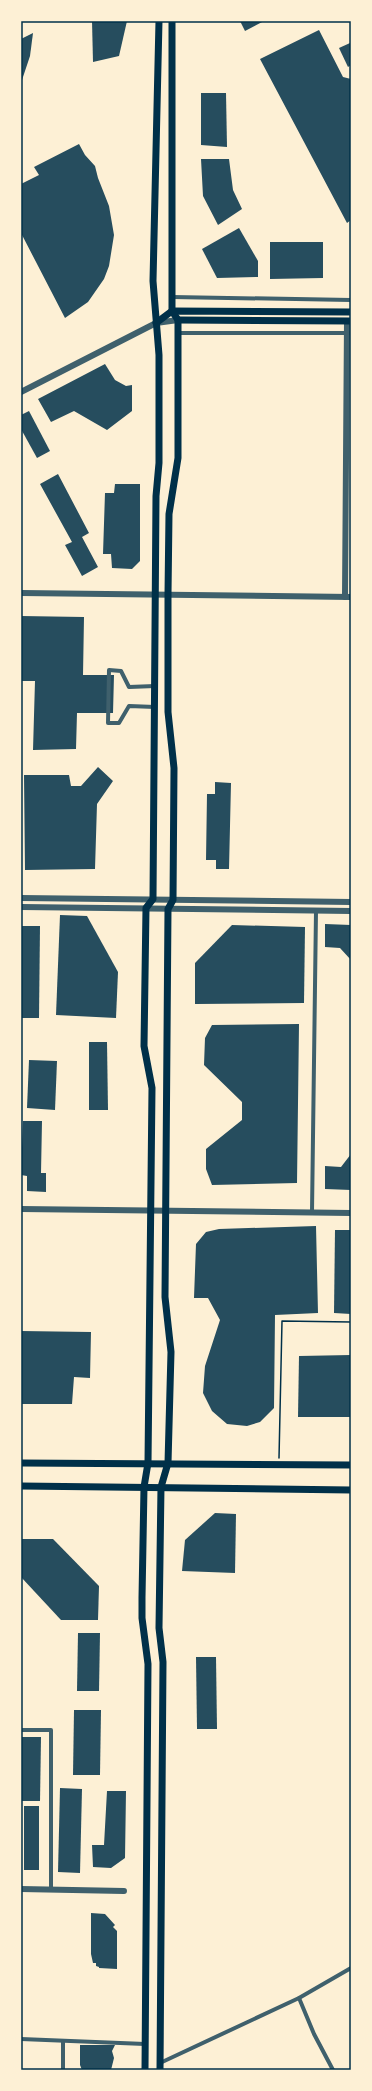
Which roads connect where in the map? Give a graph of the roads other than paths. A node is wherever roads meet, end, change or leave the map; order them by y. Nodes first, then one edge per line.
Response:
1 (159, 21) edge
2 (172, 21) edge
3 (172, 297) junction
4 (351, 300) edge
5 (172, 311) junction
6 (351, 312) edge
7 (178, 320) junction
8 (349, 321) edge
9 (156, 323) junction
10 (349, 333) edge
11 (178, 334) junction
12 (21, 392) edge
13 (21, 593) edge
14 (156, 594) junction
15 (168, 594) junction
16 (348, 597) edge
17 (155, 686) junction
18 (155, 707) junction
19 (21, 898) edge
20 (153, 899) junction
21 (172, 900) junction
22 (351, 902) edge
23 (21, 907) edge
24 (146, 908) junction
25 (168, 909) junction
26 (316, 911) junction
27 (351, 911) edge
28 (21, 1209) edge
29 (151, 1211) junction
30 (165, 1211) junction
31 (312, 1212) junction
32 (351, 1213) edge
33 (21, 1463) edge
34 (148, 1463) junction
35 (168, 1463) junction
36 (351, 1465) edge
37 (21, 1486) edge
38 (144, 1487) junction
39 (161, 1487) junction
40 (351, 1490) edge
41 (21, 1730) edge
42 (21, 1889) edge
43 (51, 1890) junction
44 (124, 1891) dead end
45 (351, 1968) edge
46 (299, 1998) junction
47 (21, 2039) edge
48 (63, 2042) junction
49 (145, 2044) junction
50 (160, 2066) edge
51 (63, 2070) edge
52 (145, 2070) edge
53 (333, 2070) edge

1 - 9 main road
2 - 3 main road
3 - 4 street
3 - 5 main road
5 - 6 main road
5 - 7 main road
5 - 9 main road
7 - 8 main road
7 - 9 street
7 - 11 main road
8 - 10 street
9 - 12 street
9 - 14 main road
10 - 11 street
10 - 16 street
11 - 15 main road
13 - 14 street
14 - 15 street
14 - 17 main road
15 - 16 street
15 - 21 main road
17 - 18 main road
17 - 18 street
18 - 20 main road
19 - 20 street
20 - 21 street
20 - 24 main road
21 - 22 street
21 - 25 main road
23 - 24 street
24 - 25 street
24 - 29 main road
25 - 26 street
25 - 30 main road
26 - 27 street
26 - 31 street
28 - 29 street
29 - 30 street
29 - 34 main road
30 - 31 street
30 - 35 main road
31 - 32 street
33 - 34 main road
34 - 35 main road
34 - 38 main road
35 - 36 main road
35 - 39 main road
37 - 38 main road
38 - 39 main road
38 - 49 main road
39 - 40 main road
39 - 50 main road
41 - 43 street
42 - 43 street
43 - 44 street
45 - 46 street
46 - 50 street
46 - 53 street
47 - 48 street
48 - 49 street
48 - 51 street
49 - 52 main road

